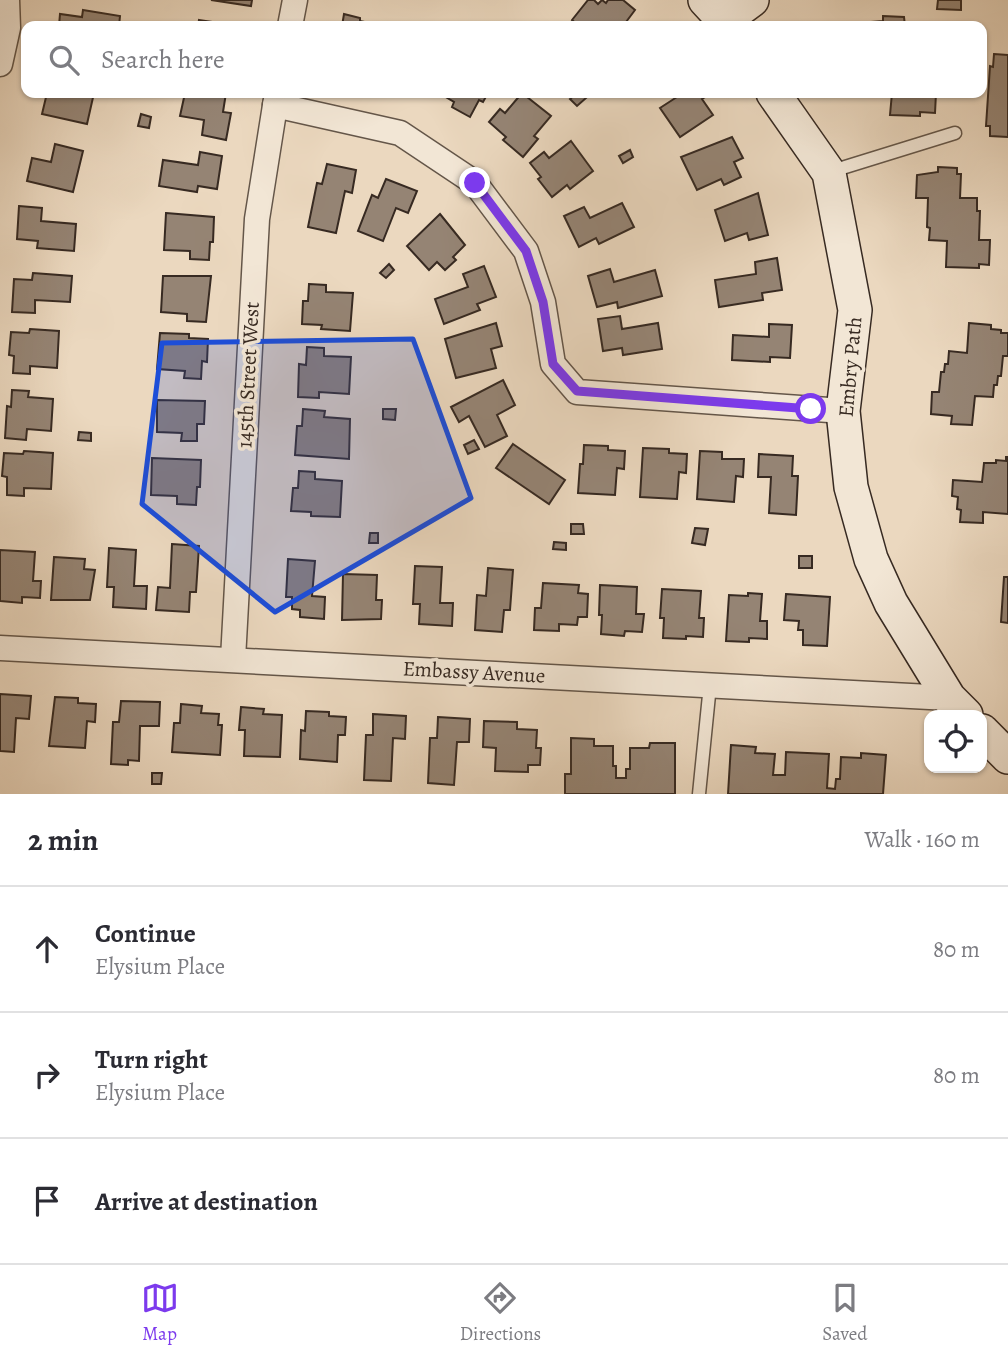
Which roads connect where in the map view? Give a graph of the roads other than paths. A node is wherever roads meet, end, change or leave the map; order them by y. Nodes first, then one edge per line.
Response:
1 (7, 0) edge
2 (295, 0) edge
3 (752, 0) edge
4 (720, 16) edge
5 (291, 21) edge
6 (0, 64) edge
7 (776, 98) edge
8 (276, 99) edge
9 (955, 133) dead end
10 (829, 173) junction
11 (843, 411) junction
12 (0, 648) edge
13 (233, 659) junction
14 (710, 685) junction
15 (957, 707) edge
16 (987, 736) edge
17 (1008, 757) edge
18 (699, 794) edge

1 - 6 street
2 - 5 street
3 - 4 street
7 - 10 street, Embry Path
8 - 11 street
8 - 13 street, 145th Street West
9 - 10 lane
10 - 11 street, Embry Path
11 - 15 street, Embry Path
12 - 13 street, Embassy Avenue
13 - 14 street, Embassy Avenue
14 - 15 street, Embassy Avenue
14 - 18 lane
16 - 17 street

